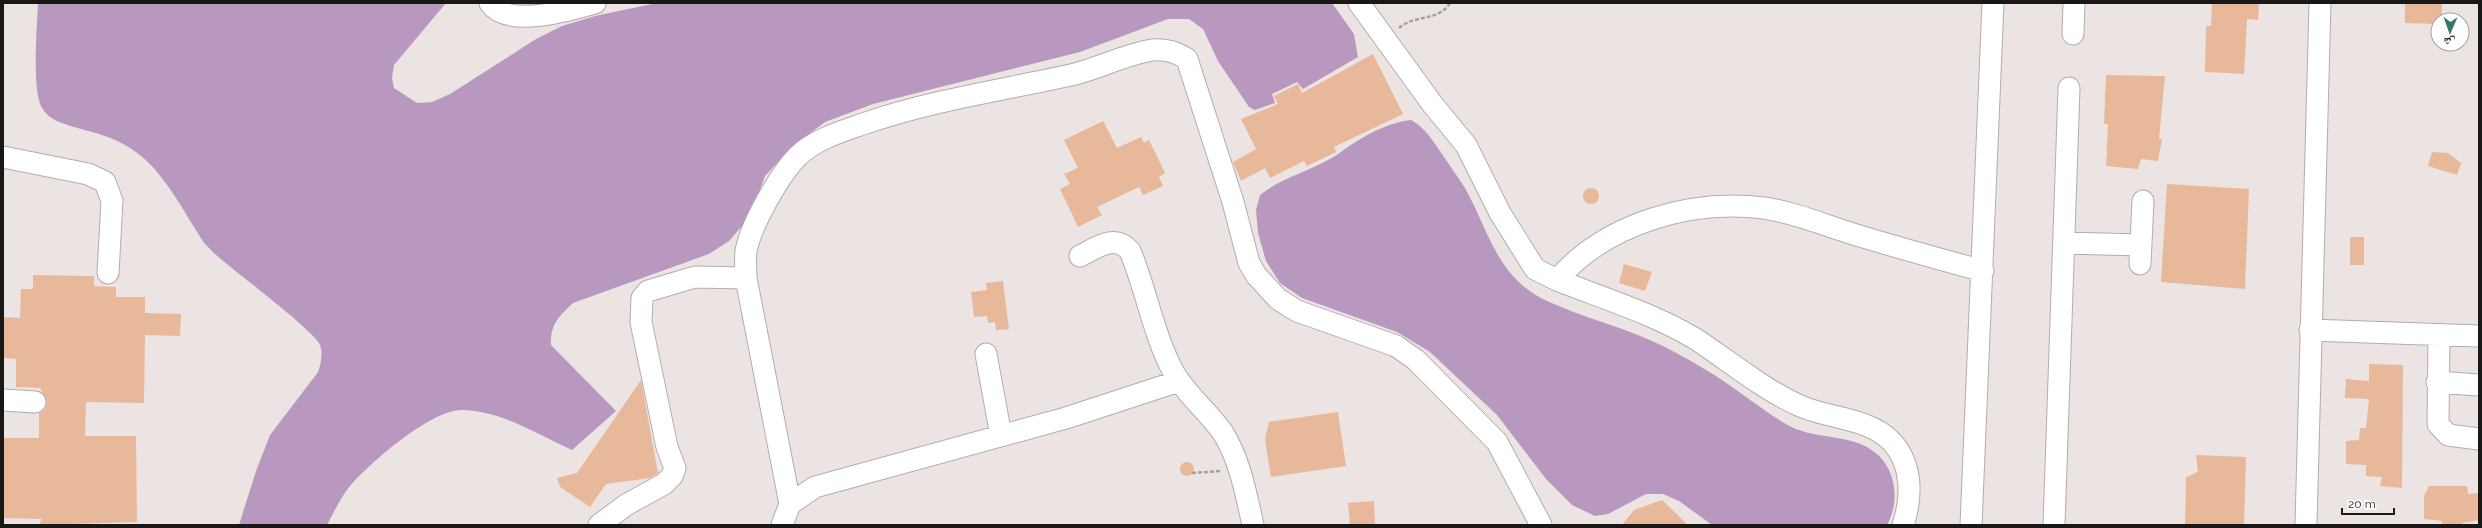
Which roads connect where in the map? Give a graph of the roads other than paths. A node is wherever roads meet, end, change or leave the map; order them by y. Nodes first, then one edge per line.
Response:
1 (490, 3) edge
2 (595, 3) edge
3 (1359, 3) edge
4 (1993, 3) edge
5 (2074, 3) edge
6 (2320, 3) edge
7 (2073, 34) dead end
8 (2069, 88) dead end
9 (3, 157) edge
10 (2143, 201) dead end
11 (2064, 243) junction
12 (1080, 256) dead end
13 (1983, 271) junction
14 (108, 273) dead end
15 (746, 278) junction
16 (1558, 280) junction
17 (2310, 330) junction
18 (2439, 335) junction
19 (2479, 336) edge
20 (986, 354) dead end
21 (1179, 382) junction
22 (2437, 382) junction
23 (2479, 385) edge
24 (3, 400) edge
25 (35, 402) dead end
26 (1001, 436) junction
27 (2479, 439) edge
28 (790, 504) junction
29 (598, 525) edge
30 (782, 525) edge
31 (1253, 525) edge
32 (1541, 525) edge
33 (1903, 525) edge
34 (1971, 525) edge
35 (2054, 525) edge
36 (2306, 525) edge

1 - 2 street
3 - 16 street
4 - 13 street
5 - 7 street
6 - 17 street
8 - 11 street
9 - 14 street
10 - 11 street
11 - 35 street
12 - 21 street
13 - 16 street
13 - 34 street
15 - 28 street
15 - 29 street
15 - 32 street
16 - 33 street
17 - 18 street
17 - 36 street
18 - 19 street
18 - 22 street
20 - 26 street
21 - 26 street
21 - 31 street
22 - 23 street
22 - 27 street
24 - 25 street
26 - 28 street
28 - 30 street

